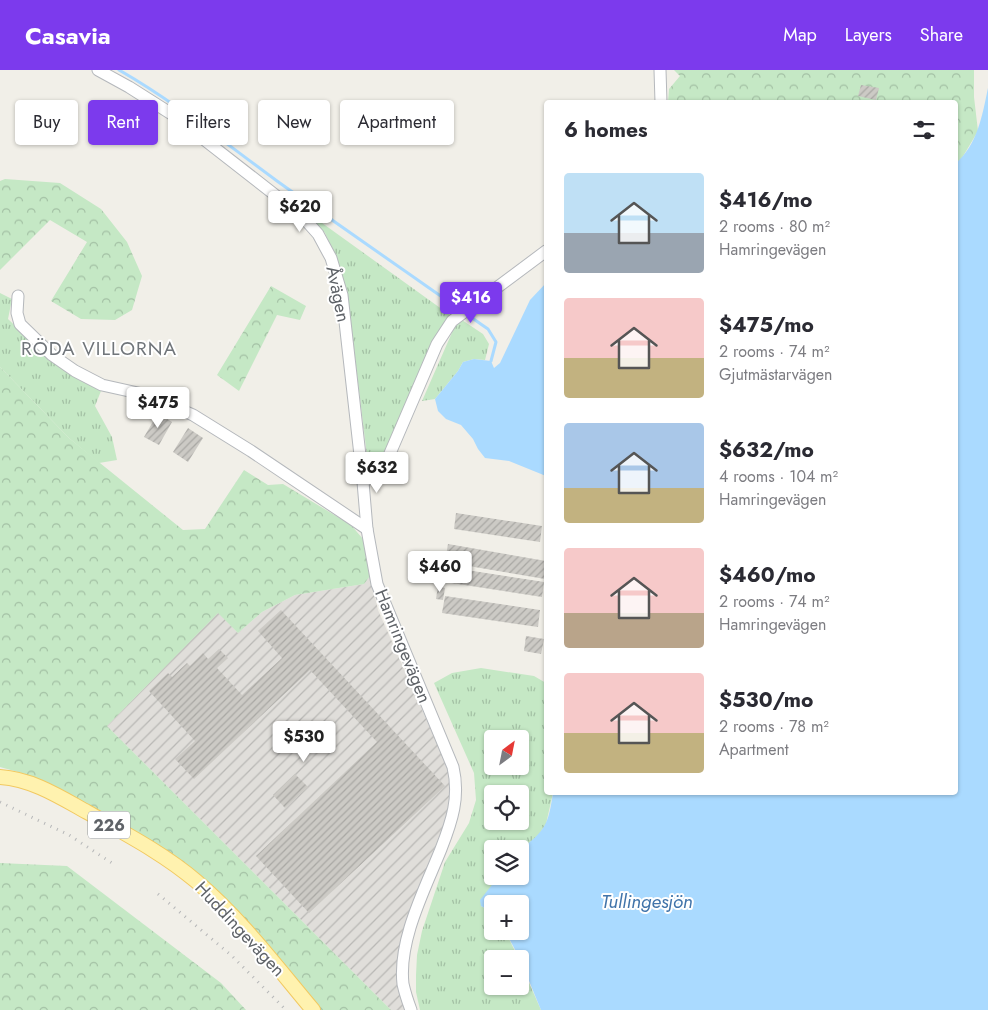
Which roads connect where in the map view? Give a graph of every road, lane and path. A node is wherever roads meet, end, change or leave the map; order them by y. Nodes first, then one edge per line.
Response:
1 (98, 70) edge
2 (660, 70) edge
3 (661, 100) edge
4 (544, 253) edge
5 (18, 296) dead end
6 (363, 482) junction
7 (368, 529) junction
8 (0, 777) edge
9 (313, 1010) edge
10 (411, 1010) edge

1 - 6 street, Åvägen
2 - 3 street
4 - 6 street
5 - 7 street
6 - 7 street, Hamringevägen
7 - 10 street, Hamringevägen
8 - 9 main road, Huddingevägen / 226

